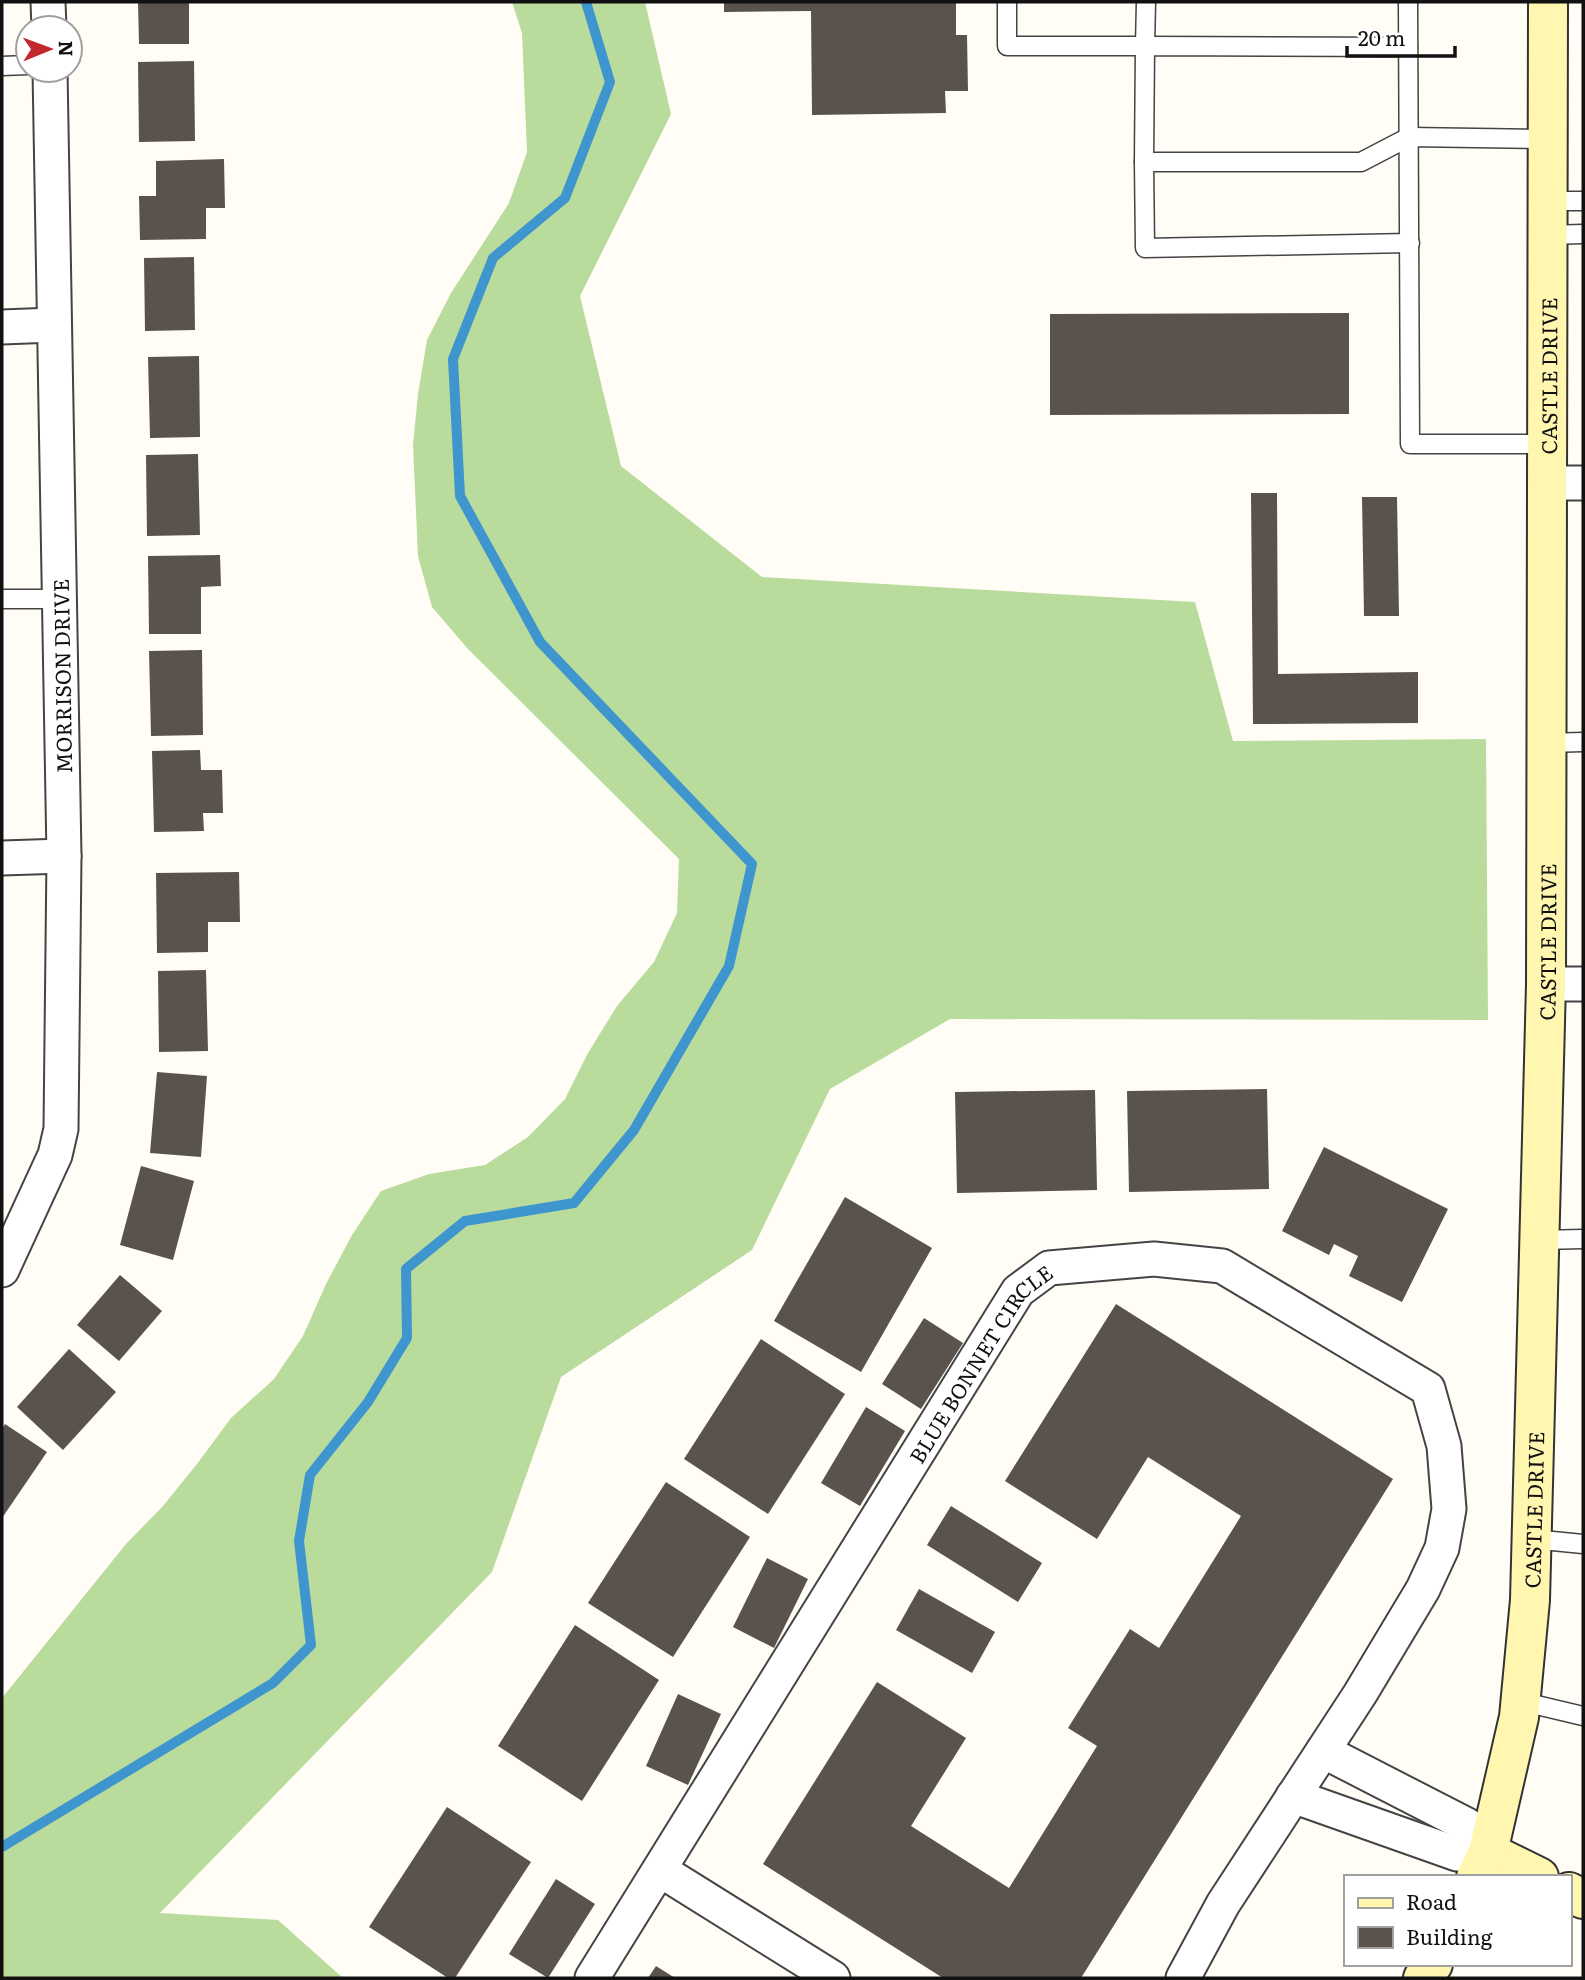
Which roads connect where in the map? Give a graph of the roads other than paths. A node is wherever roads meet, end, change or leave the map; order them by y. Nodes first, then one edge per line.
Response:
1 (1007, 2) edge
2 (1146, 2) edge
3 (1408, 2) edge
4 (1548, 2) edge
5 (1144, 46) junction
6 (1408, 47) junction
7 (50, 84) edge
8 (1409, 137) junction
9 (1547, 139) junction
10 (1144, 162) junction
11 (1565, 218) edge
12 (1410, 243) junction
13 (54, 326) junction
14 (2, 327) edge
15 (1546, 444) junction
16 (1546, 483) junction
17 (1583, 483) edge
18 (2, 599) edge
19 (59, 599) junction
20 (1583, 742) edge
21 (1546, 743) junction
22 (64, 856) junction
23 (2, 858) edge
24 (1546, 984) junction
25 (1583, 984) edge
26 (1583, 1239) edge
27 (1540, 1240) junction
28 (2, 1270) edge
29 (1532, 1539) junction
30 (1583, 1544) edge
31 (1520, 1701) junction
32 (1583, 1716) edge
33 (1323, 1751) junction
34 (1293, 1796) junction
35 (1482, 1864) edge
36 (660, 1870) junction
37 (1530, 1875) edge
38 (592, 1978) edge
39 (833, 1978) edge
40 (1183, 1978) edge

1 - 5 lane
2 - 5 lane
3 - 6 lane
4 - 9 main road, CASTLE DRIVE
5 - 6 lane
5 - 10 lane
6 - 8 lane
7 - 13 street, MORRISON DRIVE
8 - 9 lane
8 - 10 lane
8 - 12 lane
9 - 11 main road, CASTLE DRIVE
10 - 12 lane
11 - 15 main road, CASTLE DRIVE
12 - 15 lane
13 - 14 street
13 - 19 street, MORRISON DRIVE
15 - 16 main road, CASTLE DRIVE
16 - 17 street
16 - 21 main road, CASTLE DRIVE
18 - 19 lane
19 - 22 street, MORRISON DRIVE
20 - 21 lane
21 - 24 main road, CASTLE DRIVE
22 - 23 street
22 - 28 street, MORRISON DRIVE
24 - 25 street
24 - 27 main road, CASTLE DRIVE
26 - 27 lane
27 - 29 main road, CASTLE DRIVE
29 - 30 lane
29 - 31 main road, CASTLE DRIVE
31 - 32 lane
31 - 35 main road, CASTLE DRIVE
33 - 34 street, BLUE BONNET CIRCLE
33 - 35 street
33 - 36 street, BLUE BONNET CIRCLE
34 - 35 street
34 - 40 street, BLUE BONNET CIRCLE
35 - 37 main road
36 - 38 street, BLUE BONNET CIRCLE
36 - 39 street

